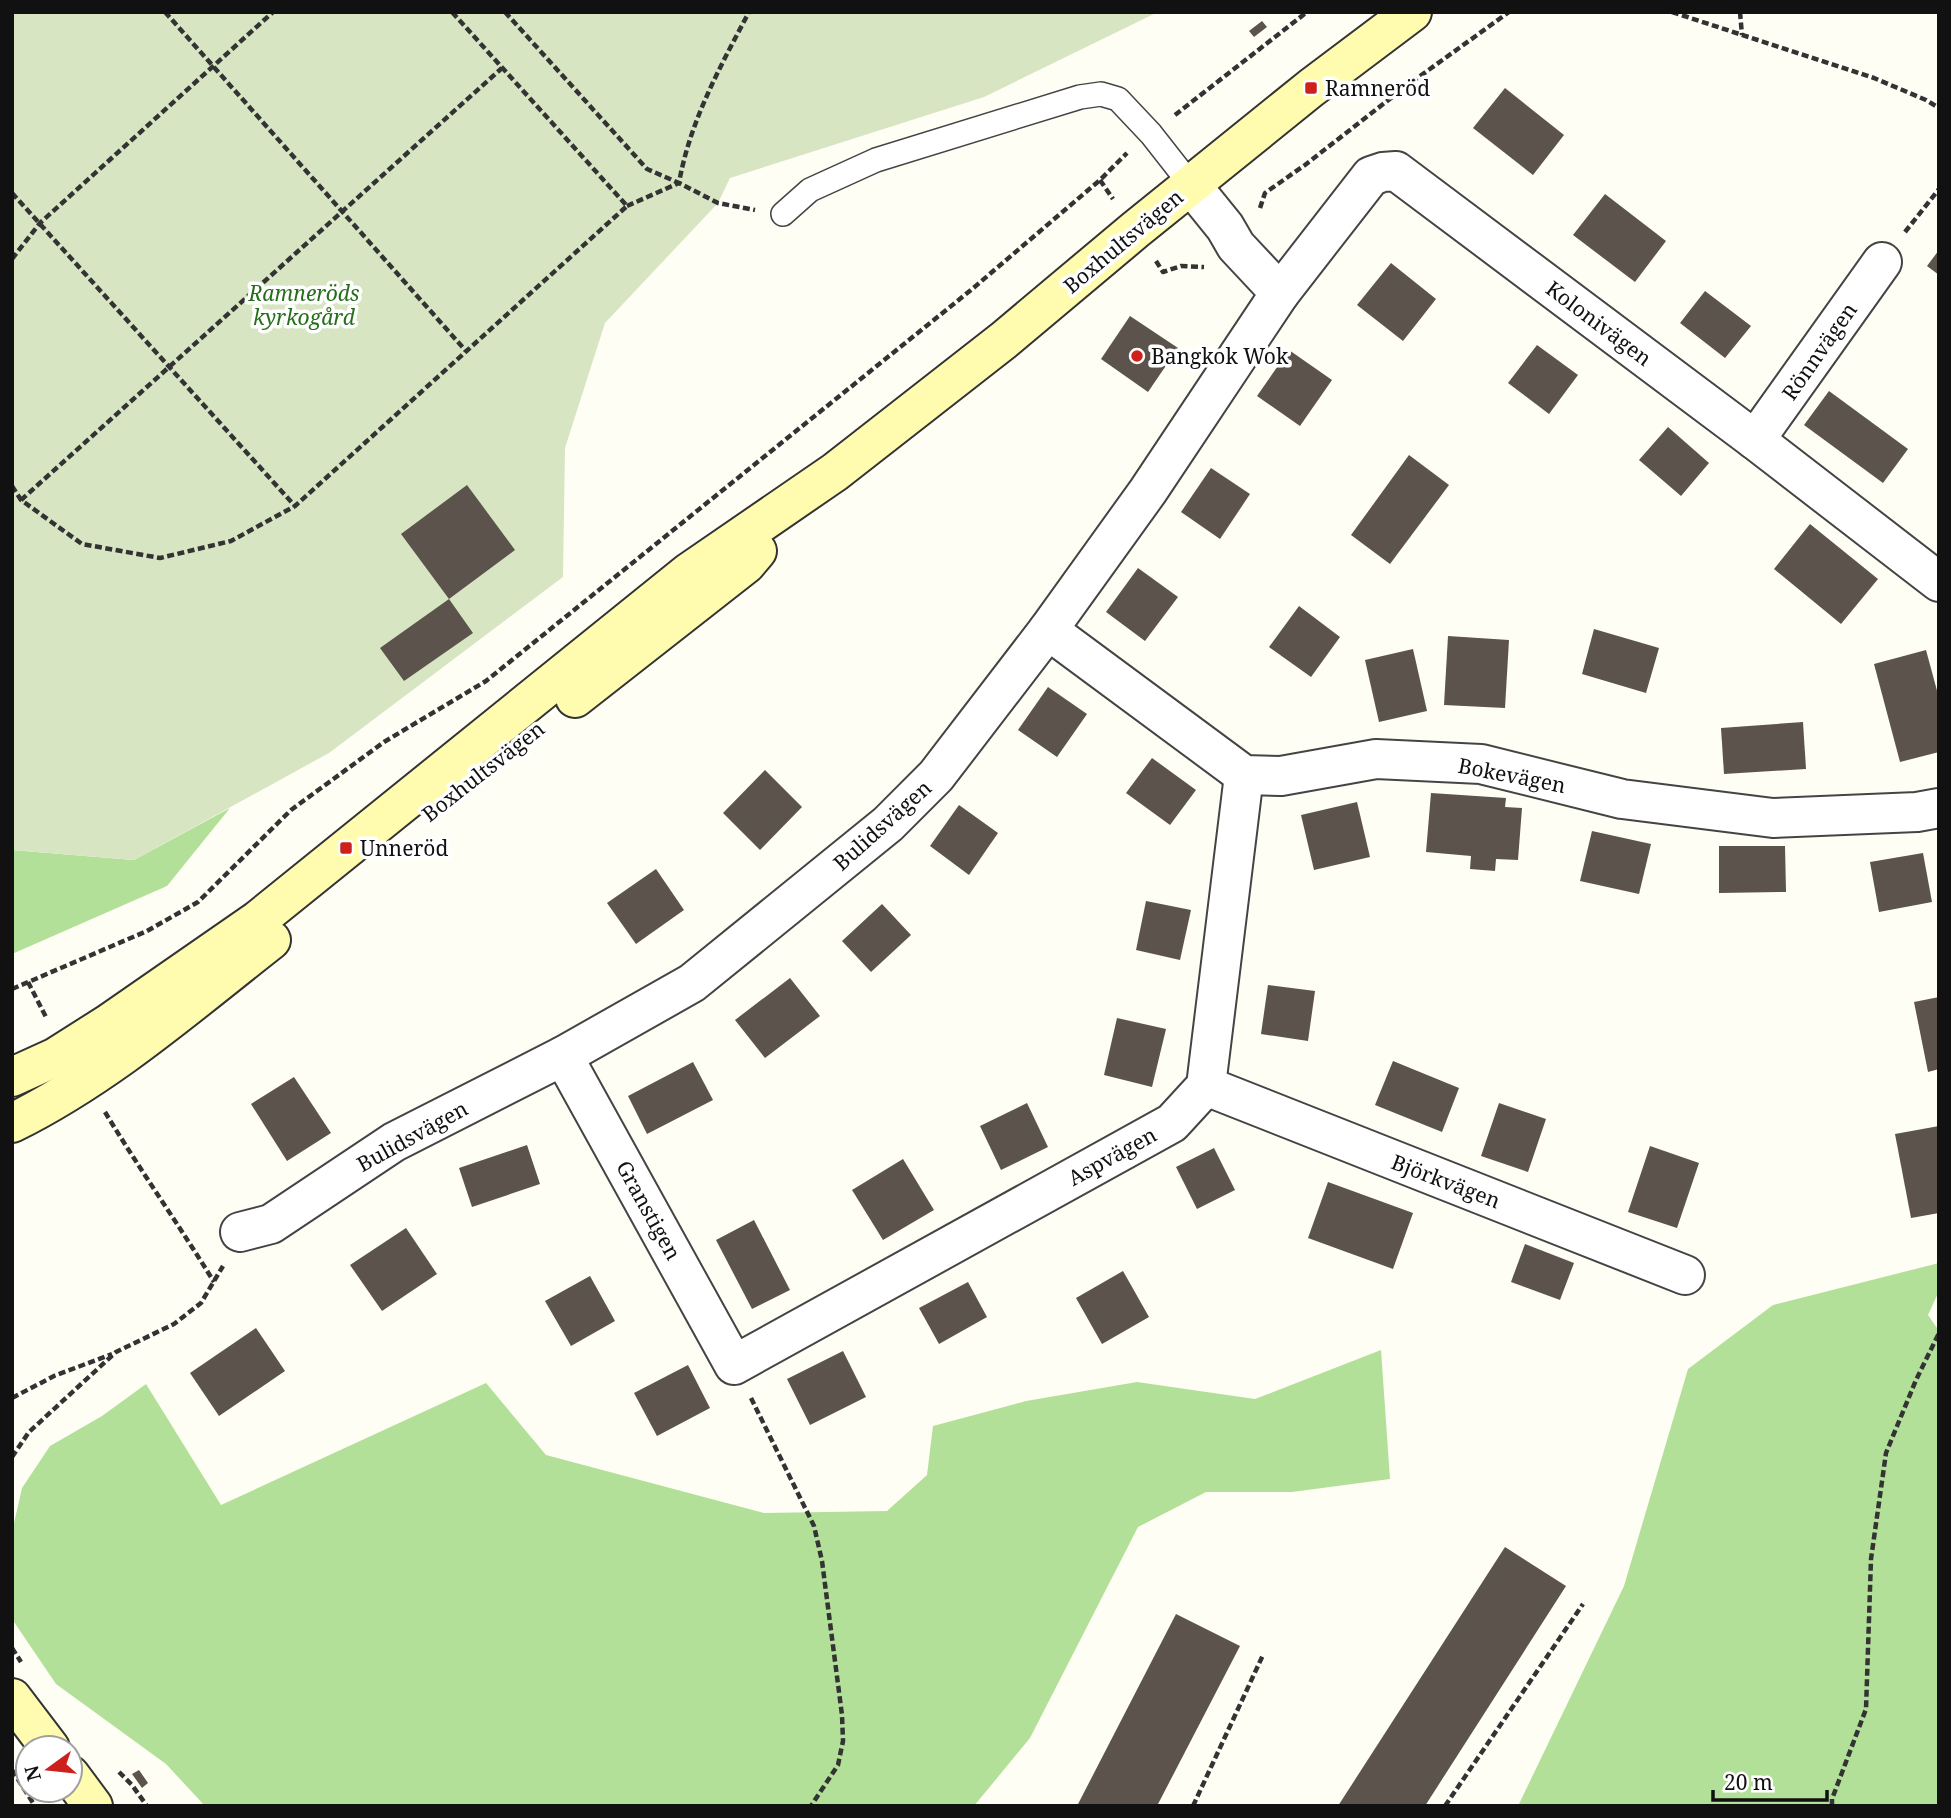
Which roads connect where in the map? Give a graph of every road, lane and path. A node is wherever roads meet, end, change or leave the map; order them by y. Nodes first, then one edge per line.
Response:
1 (165, 12) edge
2 (273, 12) edge
3 (452, 12) edge
4 (505, 12) edge
5 (749, 12) edge
6 (1307, 12) edge
7 (1412, 12) edge
8 (1509, 12) edge
9 (1672, 12) edge
10 (1740, 12) edge
11 (1742, 35) junction
12 (213, 66) junction
13 (502, 68) junction
14 (1939, 108) edge
15 (1151, 134) junction
16 (679, 183) junction
17 (1191, 185) junction
18 (1939, 189) edge
19 (12, 193) edge
20 (718, 204) dead end
21 (627, 206) junction
22 (343, 212) junction
23 (783, 214) dead end
24 (1261, 216) dead end
25 (40, 223) junction
26 (12, 259) edge
27 (1882, 262) joint
28 (1280, 293) junction
29 (466, 351) junction
30 (170, 367) junction
31 (1755, 440) junction
32 (835, 472) junction
33 (12, 486) edge
34 (21, 500) junction
35 (295, 506) junction
36 (1939, 582) edge
37 (1048, 631) junction
38 (1244, 775) junction
39 (1939, 808) edge
40 (28, 982) junction
41 (12, 989) edge
42 (48, 1021) dead end
43 (563, 1056) junction
44 (12, 1077) edge
45 (1206, 1086) junction
46 (104, 1112) dead end
47 (12, 1123) edge
48 (240, 1232) joint
49 (1685, 1275) dead end
50 (215, 1282) junction
51 (1939, 1333) edge
52 (116, 1352) junction
53 (734, 1365) junction
54 (12, 1398) edge
55 (12, 1457) edge
56 (1583, 1604) dead end
57 (1263, 1655) dead end
58 (12, 1698) edge
59 (39, 1734) edge
60 (12, 1770) edge
61 (132, 1785) dead end
62 (35, 1806) edge
63 (147, 1806) edge
64 (811, 1806) edge
65 (1194, 1806) edge
66 (1445, 1806) edge
67 (1832, 1806) edge

1 - 12 path
2 - 12 path
3 - 13 path
4 - 16 path
5 - 16 path
6 - 15 path
7 - 17 street, Boxhultsvägen
8 - 24 path
9 - 11 path
10 - 11 path
11 - 14 path
12 - 22 path
12 - 25 path
13 - 21 path
13 - 22 path
15 - 17 lane
15 - 23 lane
15 - 40 path
16 - 20 path
16 - 21 path
17 - 28 street
17 - 32 street, Boxhultsvägen
18 - 27 path
19 - 25 path
21 - 29 path
22 - 29 path
22 - 30 path
25 - 26 path
25 - 30 path
27 - 31 street, Rönnvägen
28 - 31 street, Kolonivägen
28 - 37 street, Bulidsvägen
29 - 35 path
30 - 34 path
30 - 35 path
31 - 36 street, Kolonivägen
32 - 44 street, Boxhultsvägen
32 - 47 street, Boxhultsvägen
33 - 34 path
34 - 35 path
37 - 38 street
37 - 43 street, Bulidsvägen
38 - 39 street, Bokevägen
38 - 45 street
40 - 41 path
40 - 42 path
43 - 48 street, Bulidsvägen
43 - 53 street, Granstigen
45 - 49 street, Björkvägen
45 - 53 street, Aspvägen
46 - 50 path
48 - 50 path
50 - 52 path
51 - 67 path
52 - 54 path
52 - 55 path
53 - 64 path
56 - 66 path
57 - 65 path
58 - 59 street
60 - 62 path
61 - 63 path

